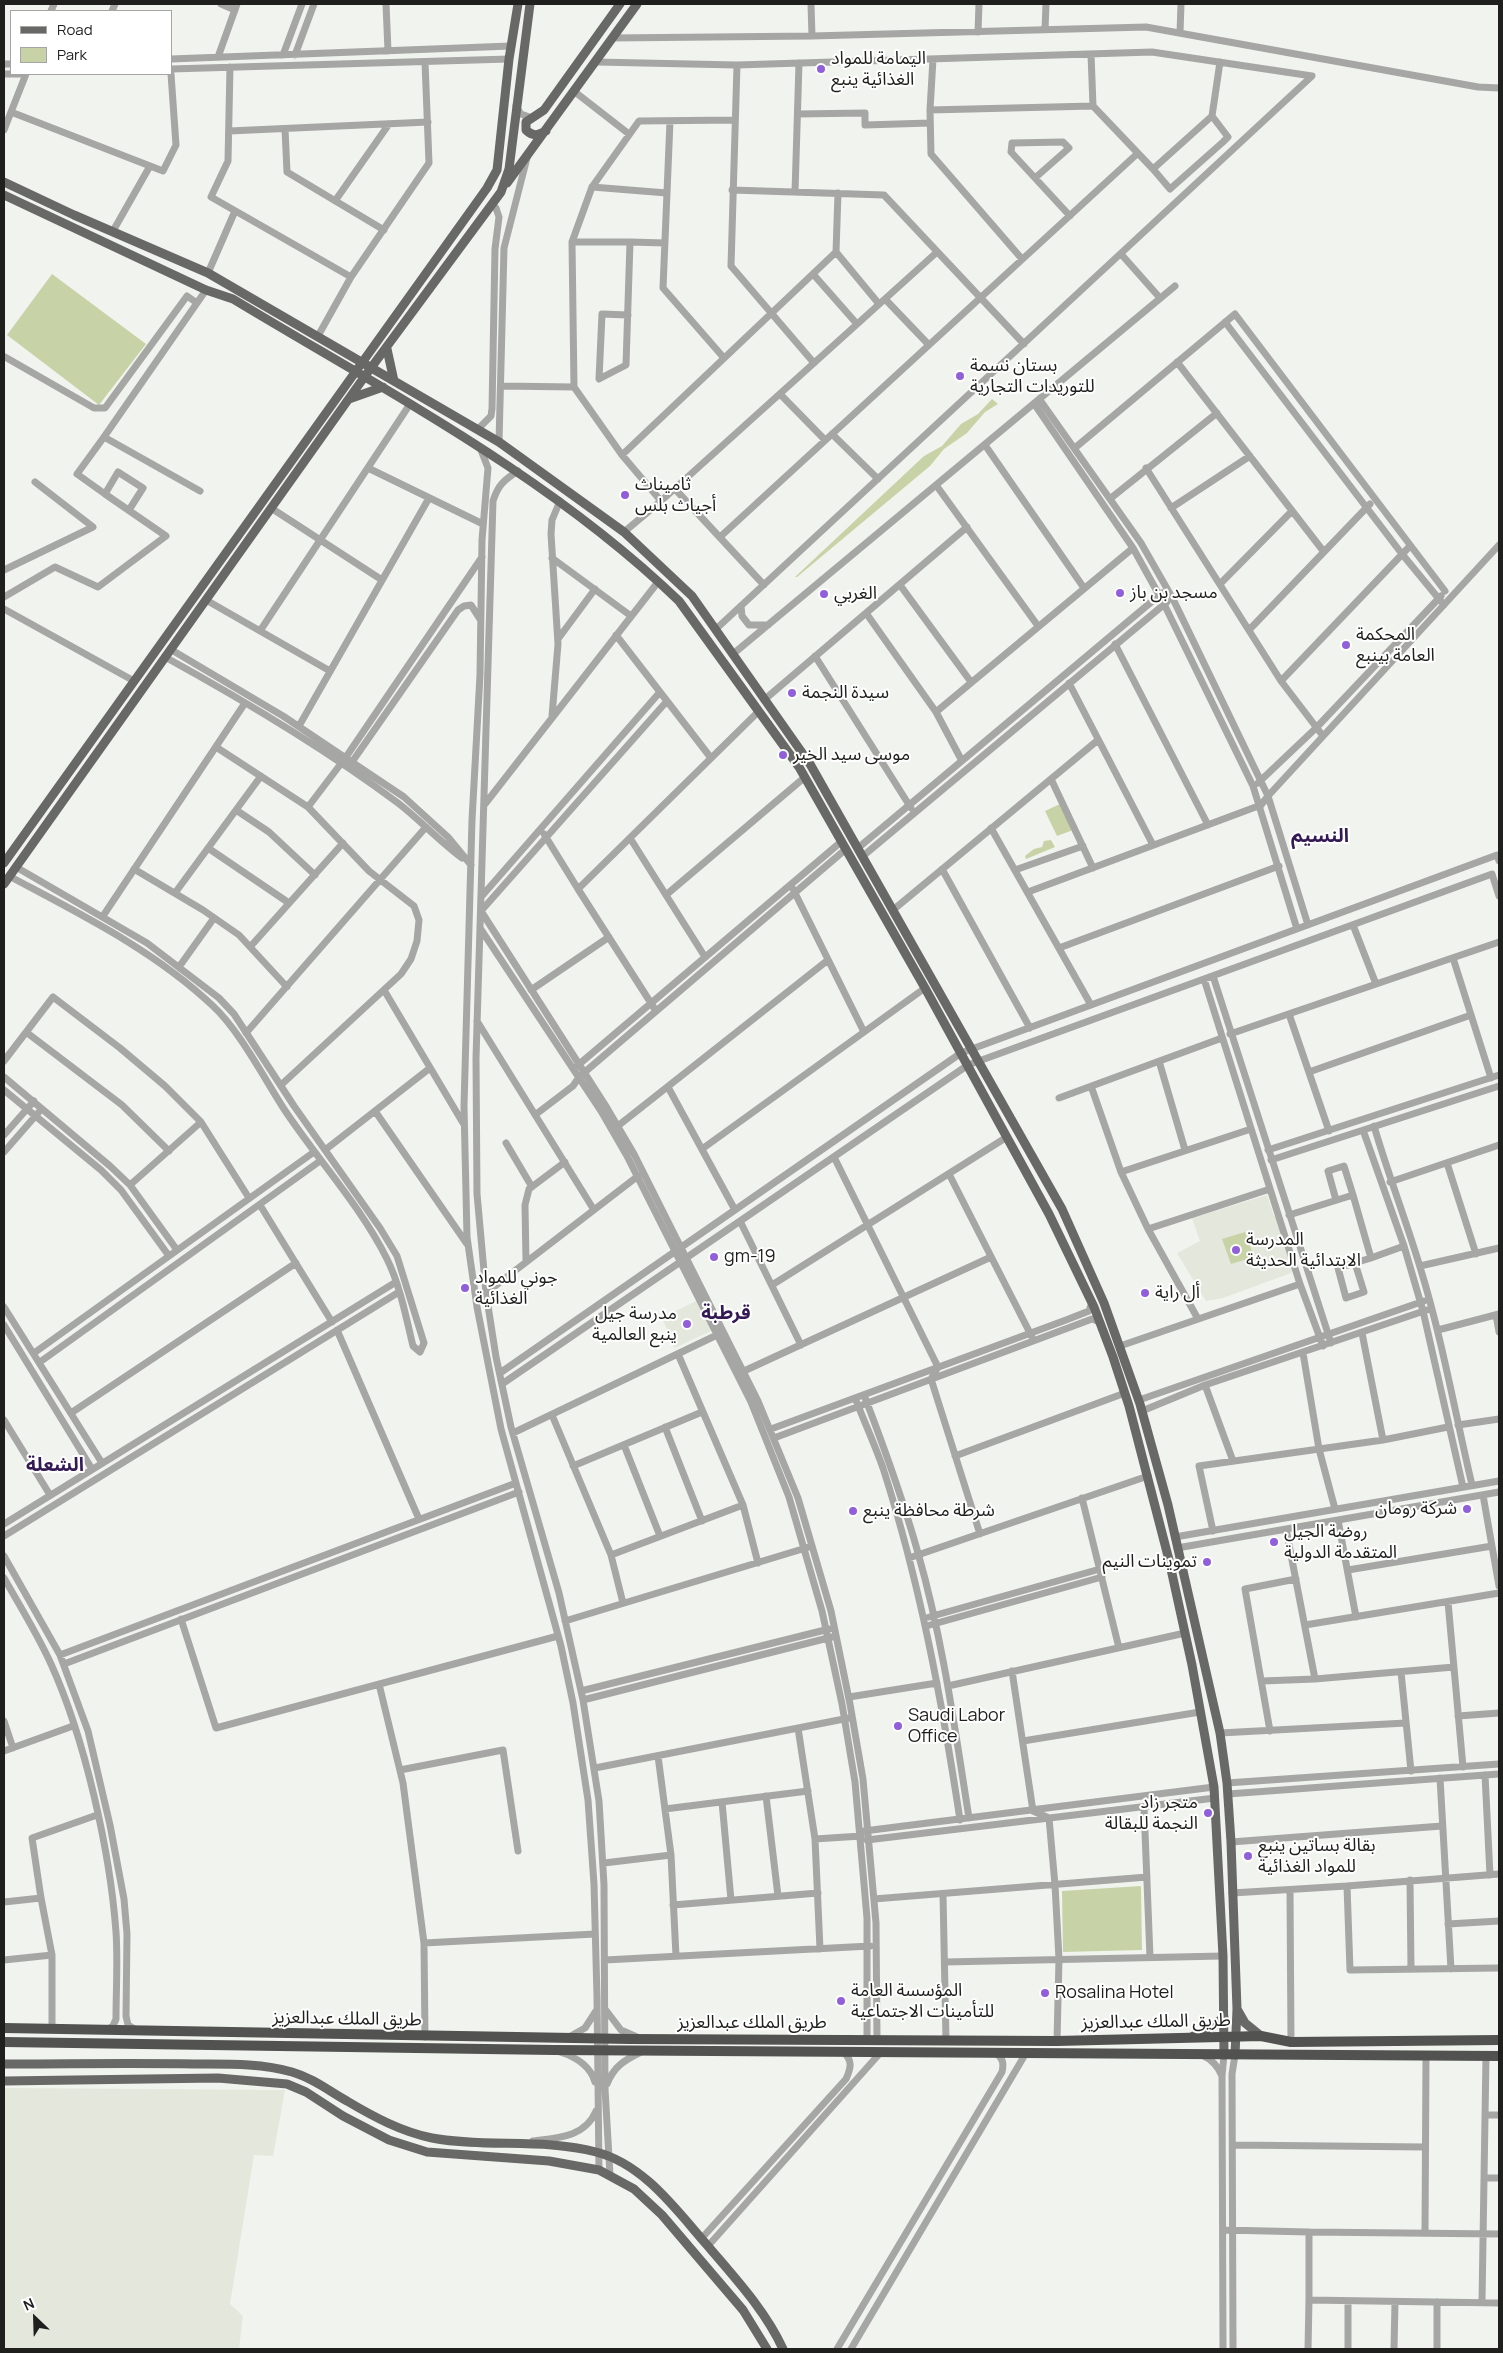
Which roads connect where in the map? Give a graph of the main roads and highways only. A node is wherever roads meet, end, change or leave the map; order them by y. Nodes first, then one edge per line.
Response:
1 (518, 4) edge
2 (530, 4) edge
3 (620, 4) edge
4 (636, 4) edge
5 (546, 131) junction
6 (4, 182) edge
7 (501, 192) junction
8 (4, 195) edge
9 (386, 349) junction
10 (362, 361) junction
11 (339, 362) junction
12 (372, 367) junction
13 (355, 371) junction
14 (364, 376) junction
15 (394, 381) junction
16 (346, 383) junction
17 (383, 387) junction
18 (349, 399) junction
19 (4, 863) edge
20 (7, 880) edge
21 (1237, 2009) junction
22 (1224, 2017) junction
23 (4, 2028) edge
24 (1261, 2036) junction
25 (1190, 2037) junction
26 (1225, 2037) junction
27 (1236, 2037) junction
28 (1499, 2040) edge
29 (4, 2042) edge
30 (1224, 2055) junction
31 (1236, 2055) junction
32 (1499, 2056) edge
33 (4, 2064) edge
34 (4, 2081) edge
35 (767, 2349) edge
36 (783, 2349) edge

1 - 10 main road
2 - 7 main road
3 - 5 main road
4 - 5 main road
5 - 7 main road
6 - 10 main road
7 - 9 main road
8 - 11 main road
9 - 12 main road
9 - 15 main road
10 - 12 main road
10 - 13 main road
11 - 13 main road
11 - 16 main road
12 - 14 main road
12 - 15 main road
13 - 14 main road
13 - 16 main road
14 - 17 main road
14 - 18 main road
15 - 21 main road
16 - 19 main road
17 - 18 main road
17 - 22 main road
18 - 20 main road
21 - 24 main road
21 - 27 main road
22 - 25 main road
22 - 26 main road
23 - 25 highway, طريق الملك عبدالعزيز
24 - 27 highway, طريق الملك عبدالعزيز
24 - 28 highway, طريق الملك عبدالعزيز
25 - 26 highway, طريق الملك عبدالعزيز
26 - 27 highway, طريق الملك عبدالعزيز
26 - 30 main road
27 - 31 main road
29 - 30 highway, طريق الملك عبدالعزيز
30 - 31 highway, طريق الملك عبدالعزيز
31 - 32 highway, طريق الملك عبدالعزيز
33 - 36 main road
34 - 35 main road

